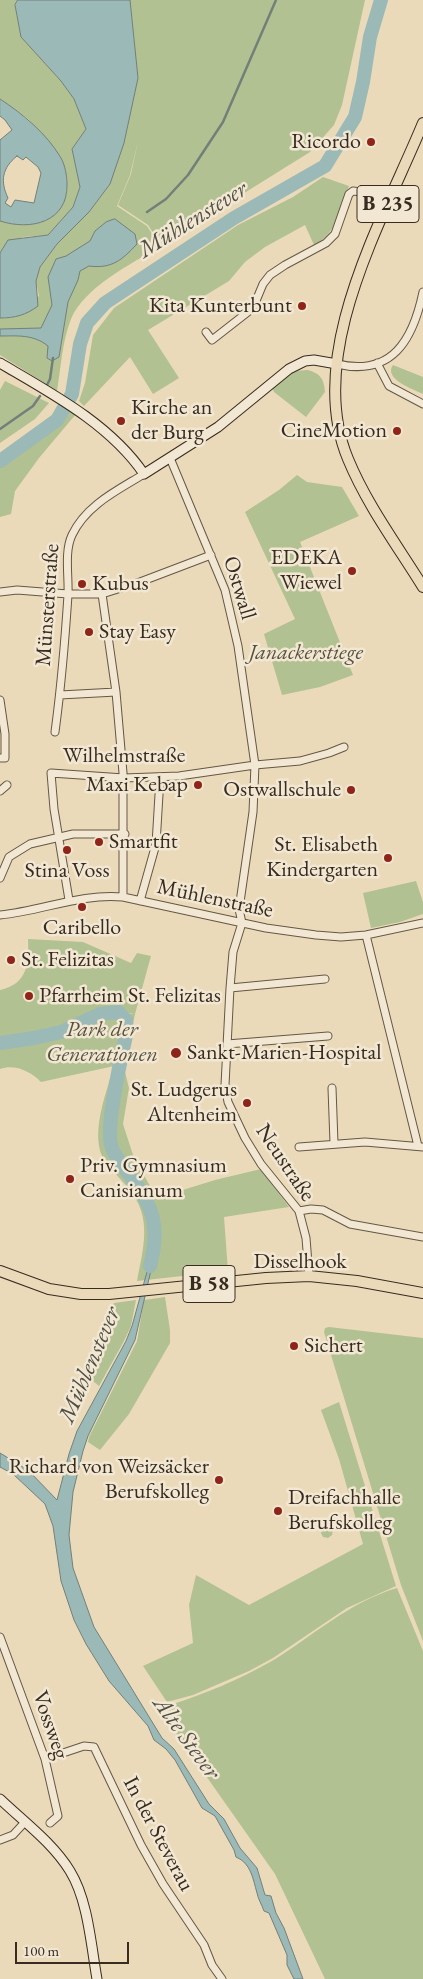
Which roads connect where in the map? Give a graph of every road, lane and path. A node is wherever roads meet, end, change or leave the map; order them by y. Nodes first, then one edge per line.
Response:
1 (423, 123) edge
2 (389, 203) junction
3 (423, 292) edge
4 (206, 332) dead end
5 (212, 340) junction
6 (205, 345) dead end
7 (0, 362) edge
8 (377, 363) junction
9 (337, 364) junction
10 (423, 404) edge
11 (170, 458) junction
12 (144, 474) junction
13 (210, 555) junction
14 (423, 587) edge
15 (0, 592) edge
16 (68, 594) junction
17 (102, 594) junction
18 (116, 692) junction
19 (60, 695) junction
20 (0, 700) edge
21 (56, 732) dead end
22 (344, 747) dead end
23 (3, 758) edge
24 (255, 765) junction
25 (124, 778) junction
26 (160, 778) junction
27 (7, 785) dead end
28 (0, 791) edge
29 (125, 834) junction
30 (59, 836) junction
31 (0, 878) edge
32 (124, 897) junction
33 (70, 900) junction
34 (140, 901) junction
35 (0, 915) edge
36 (242, 923) junction
37 (423, 923) edge
38 (366, 935) junction
39 (325, 979) dead end
40 (230, 988) junction
41 (328, 1036) dead end
42 (227, 1044) junction
43 (332, 1088) dead end
44 (334, 1143) junction
45 (420, 1147) edge
46 (299, 1148) dead end
47 (299, 1211) junction
48 (423, 1237) edge
49 (0, 1271) edge
50 (309, 1276) junction
51 (423, 1293) edge
52 (0, 1637) edge
53 (45, 1759) junction
54 (0, 1799) edge
55 (25, 1822) junction
56 (50, 1823) dead end
57 (0, 1840) edge
58 (97, 1979) edge
59 (222, 1979) edge

1 - 2 main road, B 235
2 - 5 street
2 - 9 main road, B 235
3 - 8 street
4 - 5 street
5 - 6 street
7 - 12 street
8 - 9 street
8 - 10 street
9 - 11 street, Münsterstraße
9 - 14 main road, B 235
11 - 12 street, Münsterstraße
11 - 13 street, Ostwall
12 - 16 street, Münsterstraße
13 - 17 street
13 - 24 street, Ostwall
15 - 16 street
16 - 17 street
16 - 19 street, Münsterstraße
17 - 18 street
18 - 19 street
18 - 25 street
19 - 21 street, Münsterstraße
20 - 23 street
22 - 24 street
24 - 26 street, Wilhelmstraße
24 - 36 street, Ostwall
25 - 26 street, Wilhelmstraße
25 - 29 street
25 - 30 street, Wilhelmstraße
26 - 34 street
27 - 28 street
29 - 30 street
29 - 32 street
30 - 31 street
30 - 33 street
32 - 33 street, Mühlenstraße
32 - 34 street, Mühlenstraße
33 - 35 street, Mühlenstraße
34 - 36 street, Mühlenstraße
36 - 38 street, Mühlenstraße
36 - 40 street, Neustraße
37 - 38 street, Mühlenstraße
38 - 45 street
39 - 40 street
40 - 42 street, Neustraße
41 - 42 street
42 - 47 street, Neustraße
43 - 44 street
44 - 45 street
44 - 46 street
47 - 48 street
47 - 50 street, Neustraße
49 - 50 main road, Disselhook / B 58
50 - 51 main road, Disselhook / B 58
52 - 53 street, Vossweg
53 - 56 street, Vossweg
53 - 59 street, In der Steverau
54 - 55 street
55 - 57 street
55 - 58 street

